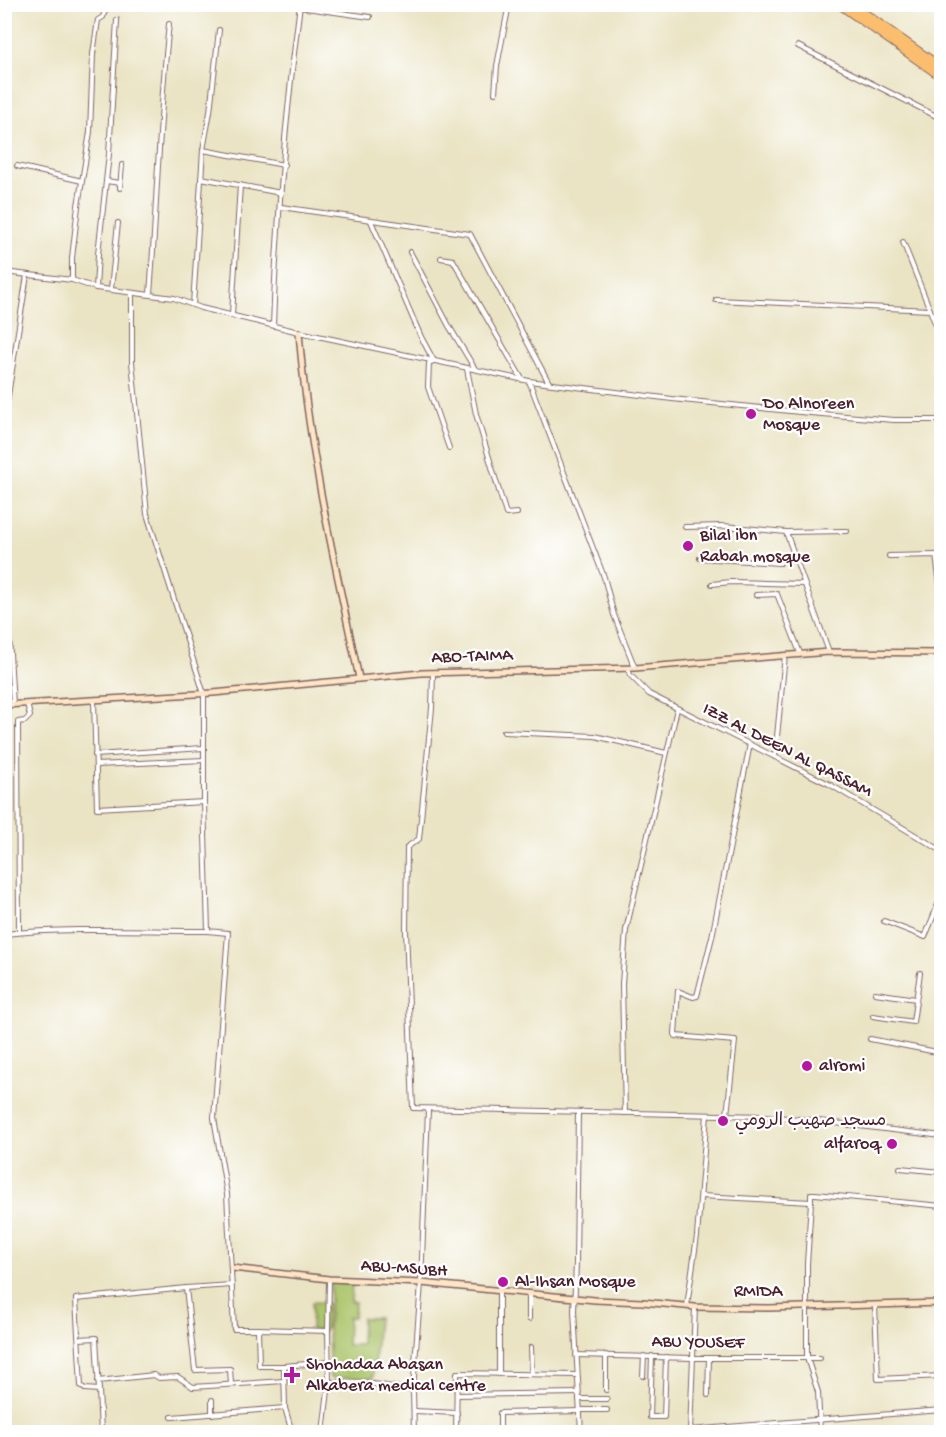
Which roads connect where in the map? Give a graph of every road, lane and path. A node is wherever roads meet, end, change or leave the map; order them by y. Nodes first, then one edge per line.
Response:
1 (107, 4) edge
2 (509, 4) edge
3 (839, 4) edge
4 (850, 4) edge
5 (299, 6) edge
6 (370, 17) dead end
7 (117, 20) dead end
8 (169, 24) dead end
9 (219, 30) dead end
10 (798, 46) dead end
11 (942, 68) edge
12 (942, 77) edge
13 (495, 93) dead end
14 (942, 119) edge
15 (203, 150) junction
16 (122, 165) dead end
17 (284, 165) junction
18 (17, 166) dead end
19 (201, 178) junction
20 (82, 181) junction
21 (106, 181) junction
22 (240, 185) junction
23 (281, 193) junction
24 (281, 207) junction
25 (371, 221) junction
26 (118, 223) dead end
27 (903, 242) dead end
28 (410, 252) dead end
29 (441, 258) dead end
30 (4, 272) edge
31 (27, 275) junction
32 (72, 280) junction
33 (96, 288) junction
34 (111, 289) junction
35 (132, 293) junction
36 (150, 294) junction
37 (716, 300) dead end
38 (193, 305) junction
39 (930, 310) junction
40 (232, 315) junction
41 (273, 325) junction
42 (299, 332) junction
43 (941, 339) edge
44 (434, 361) junction
45 (467, 369) junction
46 (476, 370) junction
47 (522, 379) junction
48 (529, 381) junction
49 (550, 384) junction
50 (942, 420) edge
51 (4, 421) edge
52 (449, 448) dead end
53 (4, 468) edge
54 (517, 513) dead end
55 (685, 527) dead end
56 (847, 531) dead end
57 (786, 532) junction
58 (889, 556) dead end
59 (700, 558) dead end
60 (780, 563) dead end
61 (712, 584) dead end
62 (805, 584) junction
63 (756, 595) dead end
64 (942, 600) edge
65 (829, 651) junction
66 (800, 653) junction
67 (942, 653) edge
68 (785, 654) junction
69 (631, 668) junction
70 (433, 673) junction
71 (359, 678) junction
72 (204, 694) junction
73 (94, 701) junction
74 (27, 704) junction
75 (4, 705) edge
76 (13, 705) junction
77 (677, 709) junction
78 (504, 732) dead end
79 (750, 744) junction
80 (204, 748) junction
81 (666, 753) junction
82 (95, 755) junction
83 (775, 757) junction
84 (204, 760) junction
85 (96, 765) junction
86 (204, 802) junction
87 (942, 851) edge
88 (942, 895) edge
89 (884, 921) dead end
90 (208, 931) junction
91 (19, 932) junction
92 (4, 933) edge
93 (920, 972) dead end
94 (875, 993) dead end
95 (916, 999) junction
96 (873, 1016) dead end
97 (870, 1039) dead end
98 (942, 1053) edge
99 (428, 1110) junction
100 (578, 1112) junction
101 (625, 1113) junction
102 (707, 1115) junction
103 (727, 1115) junction
104 (942, 1136) edge
105 (900, 1168) dead end
106 (942, 1173) edge
107 (701, 1196) junction
108 (811, 1202) junction
109 (942, 1206) edge
110 (232, 1268) junction
111 (329, 1279) junction
112 (421, 1283) junction
113 (232, 1285) junction
114 (186, 1288) junction
115 (499, 1291) junction
116 (528, 1292) junction
117 (574, 1298) junction
118 (942, 1303) edge
119 (875, 1304) junction
120 (687, 1306) junction
121 (695, 1306) junction
122 (807, 1307) junction
123 (529, 1319) dead end
124 (258, 1329) junction
125 (328, 1331) junction
126 (79, 1339) junction
127 (531, 1347) dead end
128 (576, 1355) junction
129 (606, 1355) junction
130 (644, 1356) junction
131 (652, 1356) junction
132 (666, 1357) junction
133 (692, 1358) junction
134 (710, 1358) junction
135 (807, 1358) junction
136 (820, 1358) dead end
137 (329, 1362) junction
138 (284, 1366) junction
139 (500, 1374) junction
140 (532, 1374) junction
141 (577, 1375) junction
142 (644, 1376) dead end
143 (942, 1376) edge
144 (98, 1381) junction
145 (284, 1381) junction
146 (329, 1382) junction
147 (231, 1384) junction
148 (99, 1390) junction
149 (413, 1390) junction
150 (606, 1390) dead end
151 (578, 1393) junction
152 (457, 1395) junction
153 (708, 1395) dead end
154 (579, 1399) junction
155 (607, 1399) dead end
156 (212, 1400) dead end
157 (285, 1408) junction
158 (580, 1410) junction
159 (607, 1410) dead end
160 (942, 1410) edge
161 (415, 1411) junction
162 (457, 1413) junction
163 (212, 1414) junction
164 (172, 1417) dead end
165 (819, 1418) junction
166 (558, 1429) dead end
167 (690, 1431) edge
168 (101, 1432) edge
169 (292, 1432) edge
170 (323, 1432) edge
171 (414, 1432) edge
172 (456, 1432) edge
173 (500, 1432) edge
174 (527, 1432) edge
175 (542, 1432) edge
176 (581, 1432) edge
177 (598, 1432) edge
178 (605, 1432) edge
179 (820, 1432) edge

1 - 20 street
2 - 13 street
3 - 12 highway
4 - 11 highway
5 - 6 street
5 - 17 street
7 - 21 street
8 - 36 street
9 - 15 street
10 - 14 street
15 - 17 street
15 - 19 street
16 - 21 street
17 - 23 street
18 - 20 street
19 - 22 street
19 - 38 street
20 - 32 street
21 - 33 street
22 - 23 street
22 - 40 street
23 - 24 street
24 - 25 street
24 - 41 street
25 - 44 street
25 - 49 street
26 - 34 street
27 - 39 street
28 - 46 street
29 - 47 street
30 - 31 street
31 - 32 street
31 - 51 street
32 - 33 street
33 - 34 street
34 - 35 street
35 - 36 street
35 - 72 street
36 - 38 street
37 - 39 street
38 - 40 street
39 - 43 street
40 - 41 street
41 - 42 street
42 - 44 street
42 - 71 street
44 - 45 street
44 - 52 street
45 - 46 street
45 - 54 street
46 - 47 street
47 - 48 street
48 - 49 street
48 - 69 street, IZZ AL DEEN AL QASSAM
49 - 50 street
53 - 76 street
55 - 57 street
56 - 57 street
57 - 62 street
58 - 64 street
59 - 60 street
61 - 62 street
62 - 65 street
63 - 66 street
65 - 66 street, ABO-TAIMA
65 - 67 street, ABO-TAIMA
66 - 68 street, ABO-TAIMA
68 - 69 street, ABO-TAIMA
68 - 83 street
69 - 70 street, ABO-TAIMA
69 - 77 street, IZZ AL DEEN AL QASSAM
70 - 71 street, ABO-TAIMA
70 - 99 street
71 - 72 street, ABO-TAIMA
72 - 73 street, ABO-TAIMA
72 - 80 street
73 - 74 street, ABO-TAIMA
73 - 82 street
74 - 76 street, ABO-TAIMA
74 - 91 street
75 - 76 street, ABO-TAIMA
77 - 79 street, IZZ AL DEEN AL QASSAM
77 - 81 street
78 - 81 street
79 - 83 street, IZZ AL DEEN AL QASSAM
79 - 103 street
80 - 82 street
80 - 84 street
81 - 101 street
82 - 85 street
83 - 87 street, IZZ AL DEEN AL QASSAM
84 - 85 street
84 - 86 street
85 - 86 street
86 - 90 street
88 - 89 street
90 - 91 street
90 - 110 street
91 - 92 street
93 - 95 street
94 - 95 street
95 - 96 street
97 - 98 street
99 - 100 street
99 - 112 street
100 - 101 street
100 - 117 street
101 - 102 street
102 - 103 street
102 - 107 street
103 - 104 street
105 - 106 street
107 - 108 street
107 - 120 street
108 - 109 street
108 - 122 street
110 - 111 street, ABU-MSUBH
110 - 113 street
111 - 112 street, ABU-MSUBH
111 - 125 street
112 - 115 street, ABU-MSUBH
112 - 149 street
113 - 114 street
113 - 124 street
114 - 126 street
114 - 147 street
115 - 116 street, ABU-MSUBH
115 - 139 street
116 - 117 street, ABU-MSUBH
116 - 123 street
117 - 120 street, RMIDA
117 - 128 street
118 - 119 street, RMIDA
119 - 122 street, RMIDA
119 - 143 street
120 - 121 street, RMIDA
121 - 122 street, RMIDA
121 - 133 street
122 - 135 street
124 - 125 street
124 - 138 street
125 - 137 street
126 - 144 street
126 - 148 street
127 - 140 street
128 - 129 street, ABU YOUSEF
128 - 141 street
129 - 130 street, ABU YOUSEF
129 - 150 street
130 - 131 street, ABU YOUSEF
130 - 142 street
131 - 132 street, ABU YOUSEF
131 - 132 street
132 - 133 street, ABU YOUSEF
133 - 134 street, ABU YOUSEF
133 - 167 street
134 - 135 street, ABU YOUSEF
134 - 153 street
135 - 136 street, ABU YOUSEF
135 - 165 street
137 - 138 street
137 - 146 street
138 - 145 street
139 - 140 street
139 - 152 street
140 - 141 street
141 - 151 street
144 - 147 street
144 - 148 street
145 - 147 street
145 - 157 street
146 - 149 street
146 - 170 street
148 - 168 street
149 - 161 street
151 - 152 street
151 - 154 street
152 - 162 street
154 - 155 street
154 - 158 street
156 - 163 street
157 - 163 street
157 - 169 street
158 - 159 street
158 - 173 street
158 - 176 street
160 - 165 street
161 - 162 street
161 - 171 street
162 - 172 street
163 - 164 street
165 - 167 street
165 - 179 street
166 - 175 street
174 - 175 street
177 - 178 street

